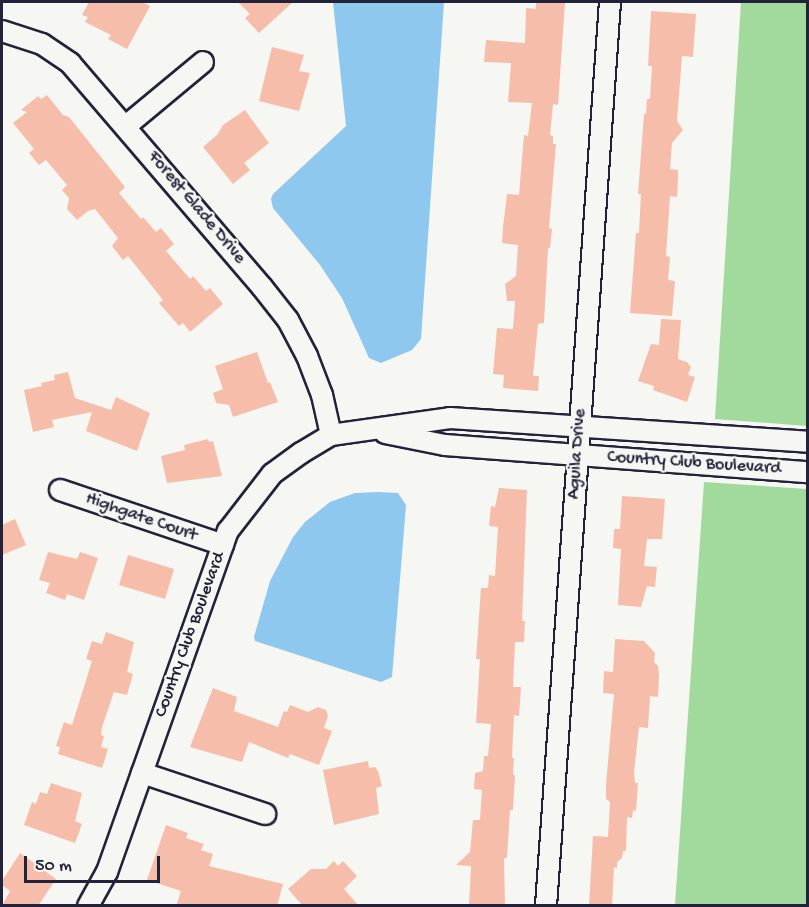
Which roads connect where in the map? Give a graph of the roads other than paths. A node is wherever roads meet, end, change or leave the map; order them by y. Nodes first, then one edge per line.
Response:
1 (610, 2) edge
2 (2, 31) edge
3 (203, 62) dead end
4 (126, 126) junction
5 (580, 427) junction
6 (367, 430) junction
7 (331, 435) junction
8 (807, 442) edge
9 (578, 456) junction
10 (807, 472) edge
11 (60, 490) dead end
12 (223, 545) junction
13 (142, 773) junction
14 (265, 814) dead end
15 (88, 906) edge
16 (546, 906) edge

1 - 5 street, Aguila Drive
2 - 4 street, Forest Glade Drive
3 - 4 street
4 - 7 street, Forest Glade Drive
5 - 6 street, Country Club Boulevard
5 - 8 street, Country Club Boulevard
5 - 9 street, Aguila Drive
6 - 7 street, Country Club Boulevard
6 - 9 street, Country Club Boulevard
7 - 12 street, Country Club Boulevard
9 - 10 street, Country Club Boulevard
9 - 16 street, Aguila Drive
11 - 12 street, Highgate Court
12 - 13 street, Country Club Boulevard
13 - 14 street
13 - 15 street, Country Club Boulevard

